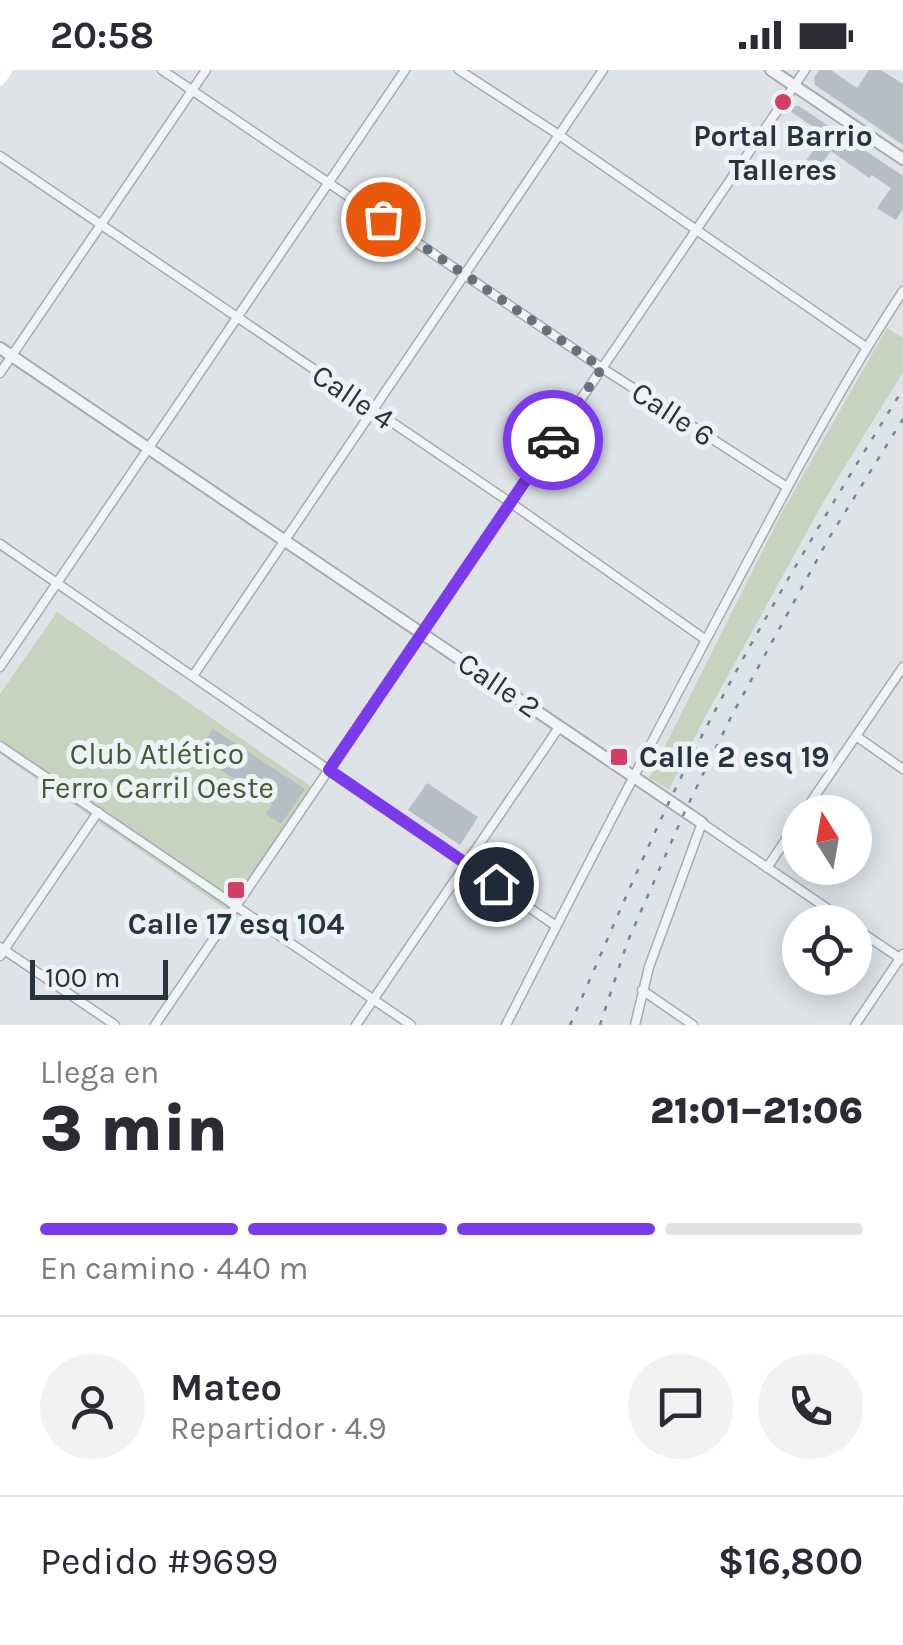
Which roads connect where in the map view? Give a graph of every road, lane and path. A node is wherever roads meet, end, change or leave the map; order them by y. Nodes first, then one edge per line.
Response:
1 (7, 70) edge
2 (162, 70) edge
3 (206, 70) edge
4 (405, 70) edge
5 (459, 70) edge
6 (604, 70) edge
7 (770, 70) edge
8 (805, 70) edge
9 (0, 80) edge
10 (794, 86) junction
11 (192, 91) junction
12 (559, 136) junction
13 (0, 156) edge
14 (903, 159) edge
15 (328, 183) junction
16 (102, 224) junction
17 (697, 230) junction
18 (465, 274) junction
19 (903, 292) edge
20 (236, 318) junction
21 (866, 347) junction
22 (0, 348) edge
23 (12, 356) junction
24 (602, 368) junction
25 (0, 373) edge
26 (373, 410) junction
27 (147, 447) junction
28 (787, 487) junction
29 (511, 503) junction
30 (285, 540) junction
31 (0, 544) edge
32 (58, 584) junction
33 (422, 633) junction
34 (706, 640) junction
35 (0, 666) edge
36 (903, 667) edge
37 (193, 676) junction
38 (560, 726) junction
39 (856, 736) junction
40 (0, 746) edge
41 (329, 770) junction
42 (903, 770) edge
43 (634, 776) junction
44 (816, 795) edge
45 (98, 812) junction
46 (702, 823) junction
47 (782, 844) edge
48 (466, 864) junction
49 (766, 868) junction
50 (822, 905) edge
51 (236, 906) junction
52 (556, 926) junction
53 (872, 939) edge
54 (2, 951) edge
55 (902, 958) edge
56 (642, 990) junction
57 (374, 1000) junction
58 (115, 1025) edge
59 (156, 1025) edge
60 (356, 1025) edge
61 (411, 1025) edge
62 (506, 1025) edge
63 (636, 1025) edge
64 (692, 1025) edge
65 (855, 1025) edge

1 - 9 main road
2 - 11 street, Calle 6
3 - 11 street
4 - 15 street
5 - 12 street
6 - 12 street
7 - 10 street
8 - 10 street
10 - 14 street
10 - 17 street
11 - 15 street, Calle 6
11 - 16 street
12 - 17 street
12 - 18 street
13 - 16 street, Calle 4
15 - 18 street, Calle 6
15 - 20 street
16 - 20 street, Calle 4
16 - 23 street
17 - 21 street
17 - 24 street
18 - 24 street, Calle 6
18 - 26 street
19 - 21 street
20 - 26 street, Calle 4
20 - 27 street
21 - 28 street
22 - 23 street, Calle 2
23 - 25 street
23 - 27 street, Calle 2
24 - 28 street, Calle 6
24 - 29 street
26 - 29 street, Calle 4
26 - 30 street
27 - 30 street, Calle 2
27 - 32 street
28 - 34 street
29 - 33 street
29 - 34 street, Calle 4
30 - 33 street, Calle 2
30 - 37 street
31 - 32 street
32 - 35 street
32 - 37 street
33 - 38 street, Calle 2
33 - 41 street
34 - 43 street
36 - 39 street
37 - 41 street
38 - 43 street, Calle 2
38 - 48 street
39 - 42 street
39 - 44 street
40 - 45 street
41 - 48 street
41 - 51 street
43 - 46 street, Calle 2
43 - 52 street
45 - 51 street
45 - 54 street
46 - 49 street, Calle 2
46 - 56 street
47 - 49 street
48 - 52 street
48 - 57 street
49 - 50 street, Calle 2
51 - 57 street
51 - 59 street
52 - 62 street
53 - 55 street
54 - 58 street
55 - 65 street
56 - 63 street
56 - 64 street
57 - 60 street
57 - 61 street

